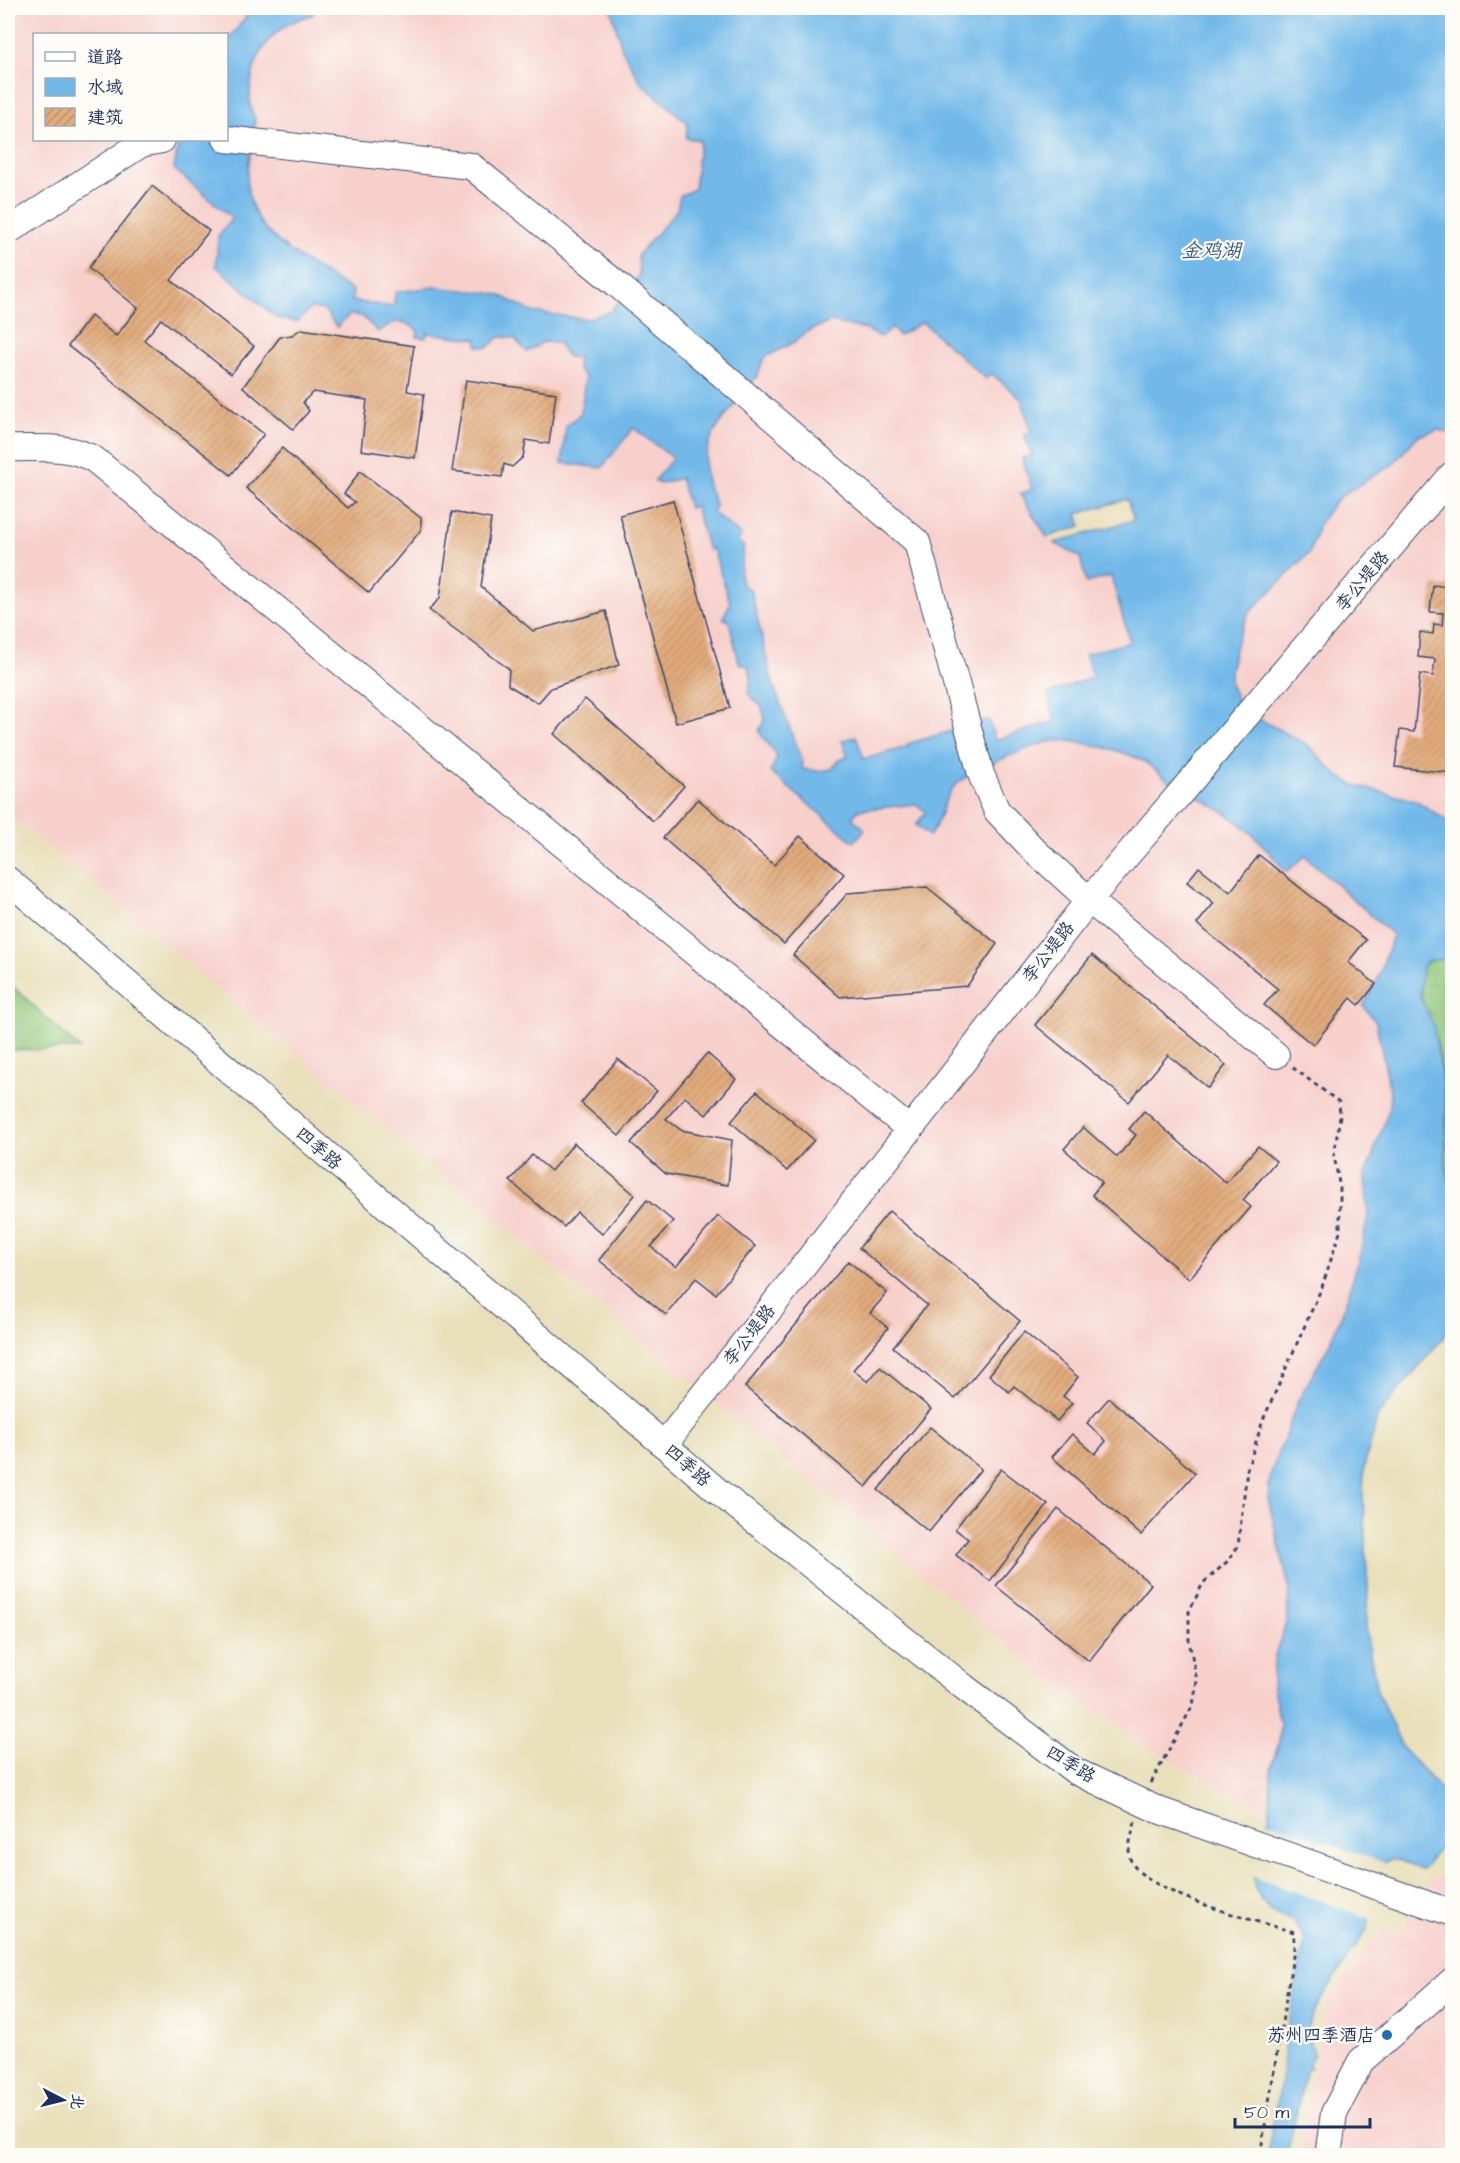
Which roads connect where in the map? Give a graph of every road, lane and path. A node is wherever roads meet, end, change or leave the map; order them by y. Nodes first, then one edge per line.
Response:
1 (228, 140) edge
2 (157, 141) edge
3 (8, 231) edge
4 (8, 448) edge
5 (1450, 478) edge
6 (8, 880) edge
7 (1089, 900) junction
8 (1276, 1055) joint
9 (908, 1128) junction
10 (664, 1445) junction
11 (1140, 1802) junction
12 (1452, 1913) edge
13 (1452, 1981) edge
14 (1260, 2156) edge
15 (1328, 2156) edge

1 - 7 street
2 - 3 street
4 - 9 street
5 - 7 street, 李公堤路
6 - 10 street, 四季路
7 - 8 street
7 - 9 street, 李公堤路
8 - 11 path
9 - 10 street, 李公堤路
10 - 11 street, 四季路
11 - 12 street, 四季路
11 - 14 path
13 - 15 street

